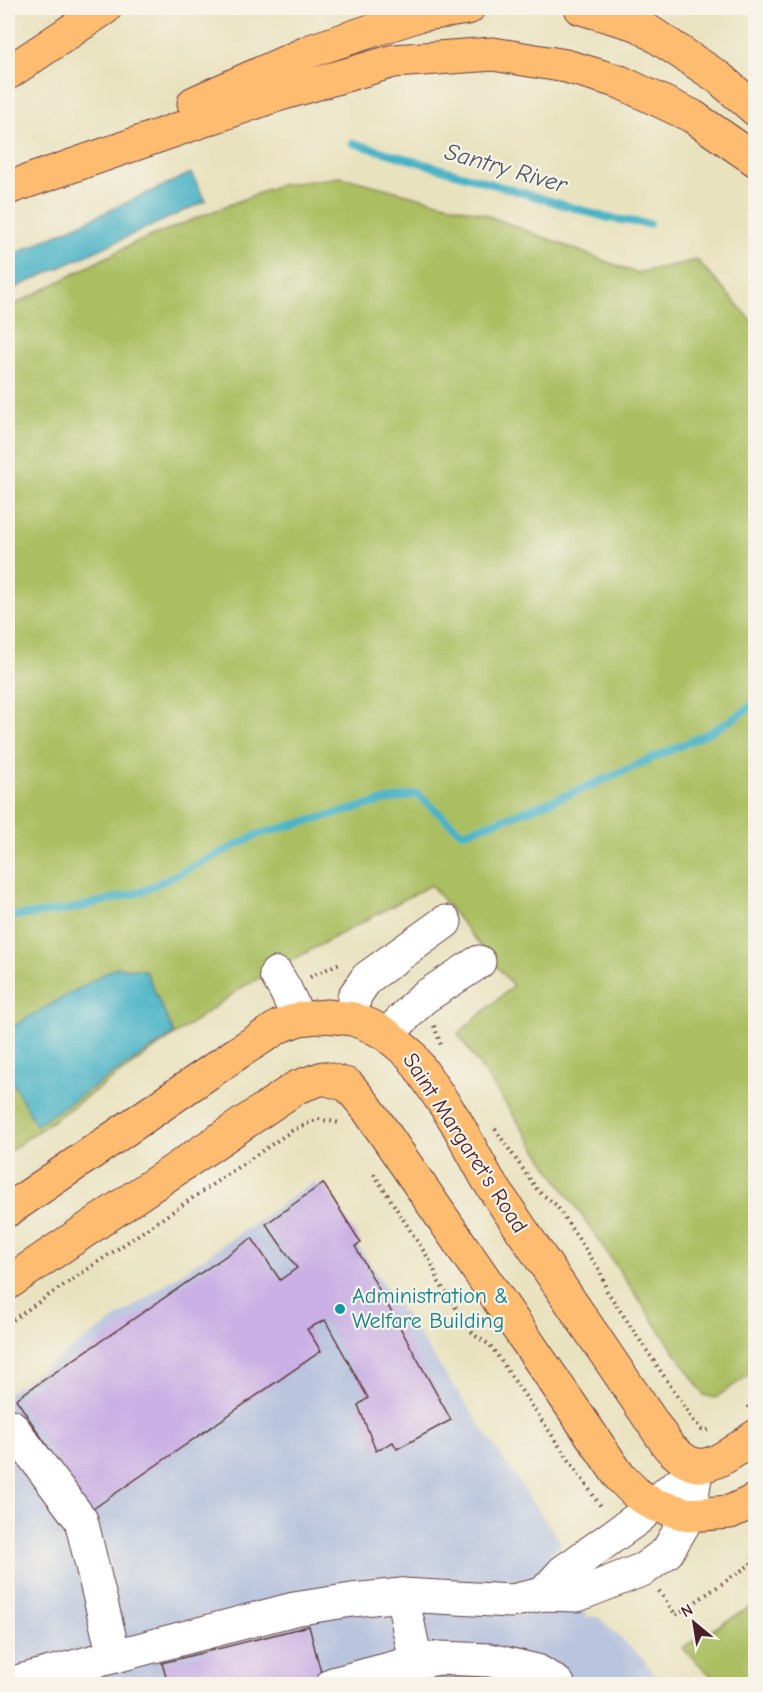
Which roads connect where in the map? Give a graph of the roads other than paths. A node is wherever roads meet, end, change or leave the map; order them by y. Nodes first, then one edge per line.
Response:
1 (105, 8) edge
2 (468, 8) edge
3 (581, 8) edge
4 (8, 74) edge
5 (756, 110) edge
6 (756, 160) edge
7 (8, 187) edge
8 (445, 922) dead end
9 (479, 962) dead end
10 (276, 974) dead end
11 (299, 1019) junction
12 (353, 1019) junction
13 (387, 1035) junction
14 (8, 1210) edge
15 (8, 1283) edge
16 (8, 1428) edge
17 (756, 1436) edge
18 (697, 1465) junction
19 (756, 1500) edge
20 (656, 1505) junction
21 (689, 1515) junction
22 (543, 1594) junction
23 (402, 1595) junction
24 (114, 1656) junction
25 (416, 1662) junction
26 (13, 1684) edge
27 (333, 1684) edge
28 (558, 1684) edge

1 - 4 main road
2 - 7 main road
3 - 5 main road
6 - 7 main road
8 - 12 lane
9 - 13 lane
10 - 11 lane
11 - 12 main road, Saint Margaret's Road
11 - 14 main road, Saint Margaret's Road
12 - 13 main road, Saint Margaret's Road
13 - 18 main road, Saint Margaret's Road
15 - 20 main road
16 - 24 lane
17 - 18 main road
18 - 20 lane
18 - 21 lane
19 - 21 main road
20 - 21 main road
20 - 22 lane
21 - 22 lane
22 - 23 lane
23 - 24 lane
23 - 25 lane
24 - 26 lane
25 - 27 lane
25 - 28 lane

